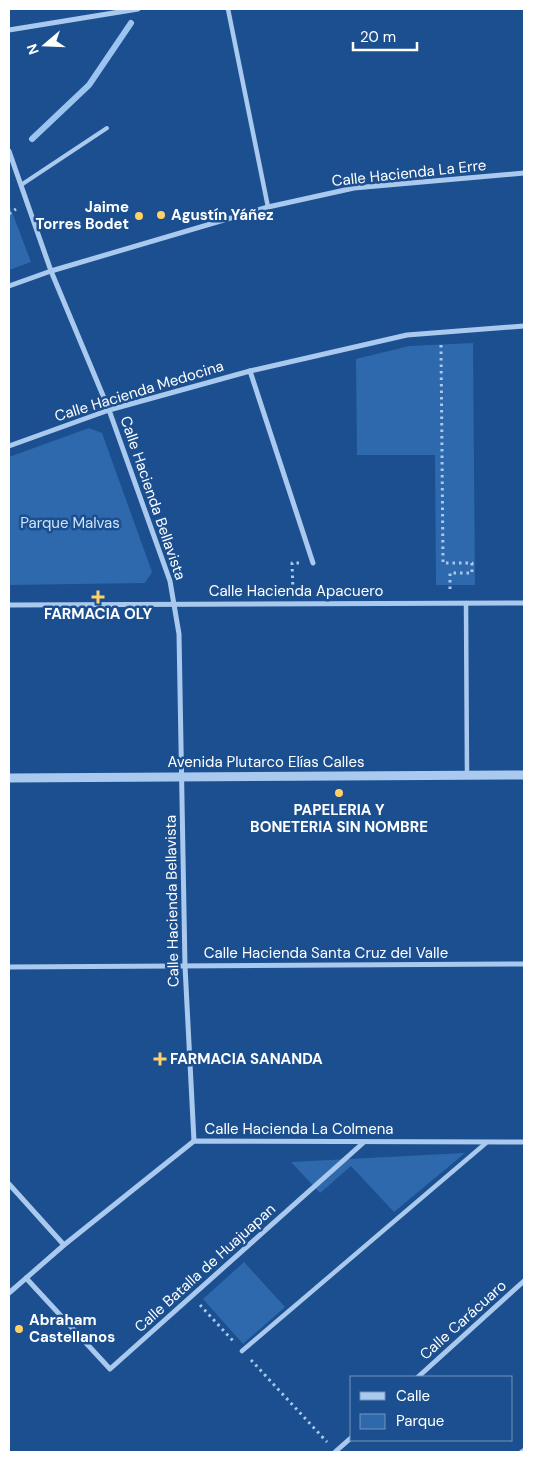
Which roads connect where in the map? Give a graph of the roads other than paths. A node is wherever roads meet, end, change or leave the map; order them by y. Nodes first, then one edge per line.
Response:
1 (138, 9) edge
2 (228, 9) edge
3 (9, 30) edge
4 (107, 128) dead end
5 (9, 151) edge
6 (524, 173) edge
7 (21, 185) junction
8 (268, 207) junction
9 (52, 271) junction
10 (9, 286) edge
11 (524, 326) edge
12 (250, 371) junction
13 (109, 410) junction
14 (9, 446) edge
15 (313, 563) dead end
16 (466, 603) junction
17 (524, 603) edge
18 (174, 604) junction
19 (9, 605) edge
20 (467, 775) junction
21 (524, 775) edge
22 (182, 776) junction
23 (9, 778) edge
24 (524, 964) edge
25 (185, 966) junction
26 (9, 967) edge
27 (194, 1141) junction
28 (364, 1142) junction
29 (524, 1142) edge
30 (486, 1143) junction
31 (9, 1184) edge
32 (64, 1245) junction
33 (26, 1278) junction
34 (524, 1281) edge
35 (9, 1293) edge
36 (242, 1350) road end
37 (419, 1376) edge
38 (350, 1439) edge
39 (524, 1450) edge
40 (336, 1452) edge
41 (521, 1452) edge

1 - 3 street
2 - 8 street
4 - 7 lane
5 - 7 street, Calle Hacienda Bellavista
6 - 8 street, Calle Hacienda La Erre
7 - 9 street, Calle Hacienda Bellavista
8 - 9 street, Calle Hacienda La Erre
9 - 10 street, Calle Hacienda La Erre
9 - 13 street, Calle Hacienda Bellavista
11 - 12 street, Calle Hacienda Medocina
12 - 13 street, Calle Hacienda Medocina
12 - 15 street
13 - 14 street, Calle Hacienda Medocina
13 - 18 street, Calle Hacienda Bellavista
16 - 17 street, Calle Hacienda Apacuero
16 - 18 street, Calle Hacienda Apacuero
16 - 20 street
18 - 19 street, Calle Hacienda Apacuero
18 - 22 street, Calle Hacienda Bellavista
20 - 21 street, Avenida Plutarco Elías Calles
20 - 22 street, Avenida Plutarco Elías Calles
22 - 23 street, Avenida Plutarco Elías Calles
22 - 25 street, Calle Hacienda Bellavista
24 - 25 street, Calle Hacienda Santa Cruz del Valle
25 - 26 street, Calle Hacienda Santa Cruz del Valle
25 - 27 street, Calle Hacienda Bellavista
27 - 28 street, Calle Hacienda La Colmena
27 - 32 street, Calle Hacienda La Colmena
28 - 30 street, Calle Hacienda La Colmena
28 - 33 street, Calle Batalla de Huajuapan
29 - 30 street, Calle Hacienda La Colmena
30 - 36 street
31 - 32 street
32 - 33 street, Calle Hacienda La Colmena
33 - 35 street, Calle Hacienda La Colmena
34 - 37 street, Calle Carácuaro
38 - 40 street
39 - 41 street

